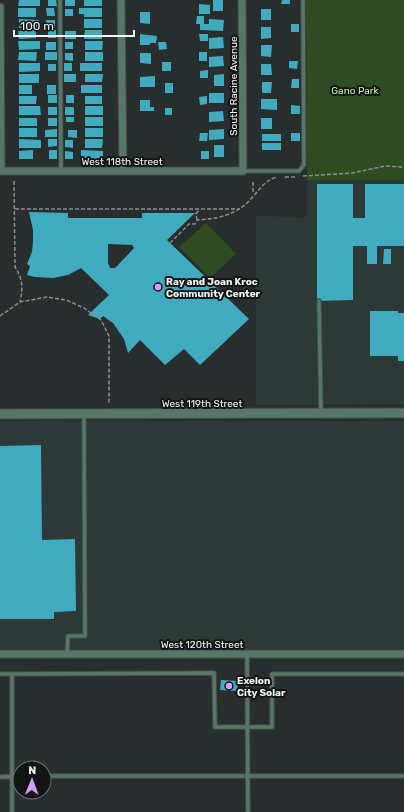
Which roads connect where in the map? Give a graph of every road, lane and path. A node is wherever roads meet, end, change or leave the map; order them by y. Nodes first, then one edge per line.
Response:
1 (60, 0) edge
2 (122, 0) edge
3 (242, 0) edge
4 (303, 0) edge
5 (0, 7) edge
6 (404, 167) edge
7 (0, 171) edge
8 (62, 171) junction
9 (123, 171) junction
10 (243, 171) junction
11 (14, 182) dead end
12 (253, 182) dead end
13 (256, 194) junction
14 (15, 209) junction
15 (200, 209) junction
16 (240, 209) junction
17 (197, 220) junction
18 (170, 243) dead end
19 (319, 301) dead end
20 (20, 302) junction
21 (0, 316) edge
22 (109, 402) dead end
23 (321, 413) junction
24 (404, 413) edge
25 (0, 414) edge
26 (84, 414) junction
27 (0, 654) edge
28 (67, 654) junction
29 (247, 654) junction
30 (404, 654) edge
31 (0, 674) edge
32 (12, 674) junction
33 (404, 674) edge
34 (247, 727) junction
35 (12, 760) edge
36 (0, 776) edge
37 (12, 776) edge
38 (52, 776) edge
39 (248, 776) junction
40 (404, 776) edge
41 (12, 800) edge
42 (12, 812) edge
43 (248, 812) edge

1 - 8 lane
2 - 9 street
3 - 10 street, South Racine Avenue
4 - 10 lane
5 - 7 street
6 - 13 path
7 - 8 street, West 118th Street
8 - 9 street, West 118th Street
9 - 10 street, West 118th Street
11 - 14 path
12 - 13 path
13 - 16 path
14 - 15 path
14 - 20 path
15 - 16 path
15 - 17 path
16 - 17 path
17 - 18 path
19 - 23 lane
20 - 21 path
20 - 22 path
23 - 24 street, West 119th Street
23 - 26 street, West 119th Street
25 - 26 street, West 119th Street
26 - 28 lane
27 - 28 street, West 120th Street
28 - 29 street, West 120th Street
29 - 30 street, West 120th Street
29 - 34 lane
31 - 32 lane
32 - 34 lane
32 - 35 lane
33 - 34 lane
34 - 39 lane
36 - 37 lane
38 - 39 lane
39 - 40 lane
39 - 43 lane
41 - 42 lane

